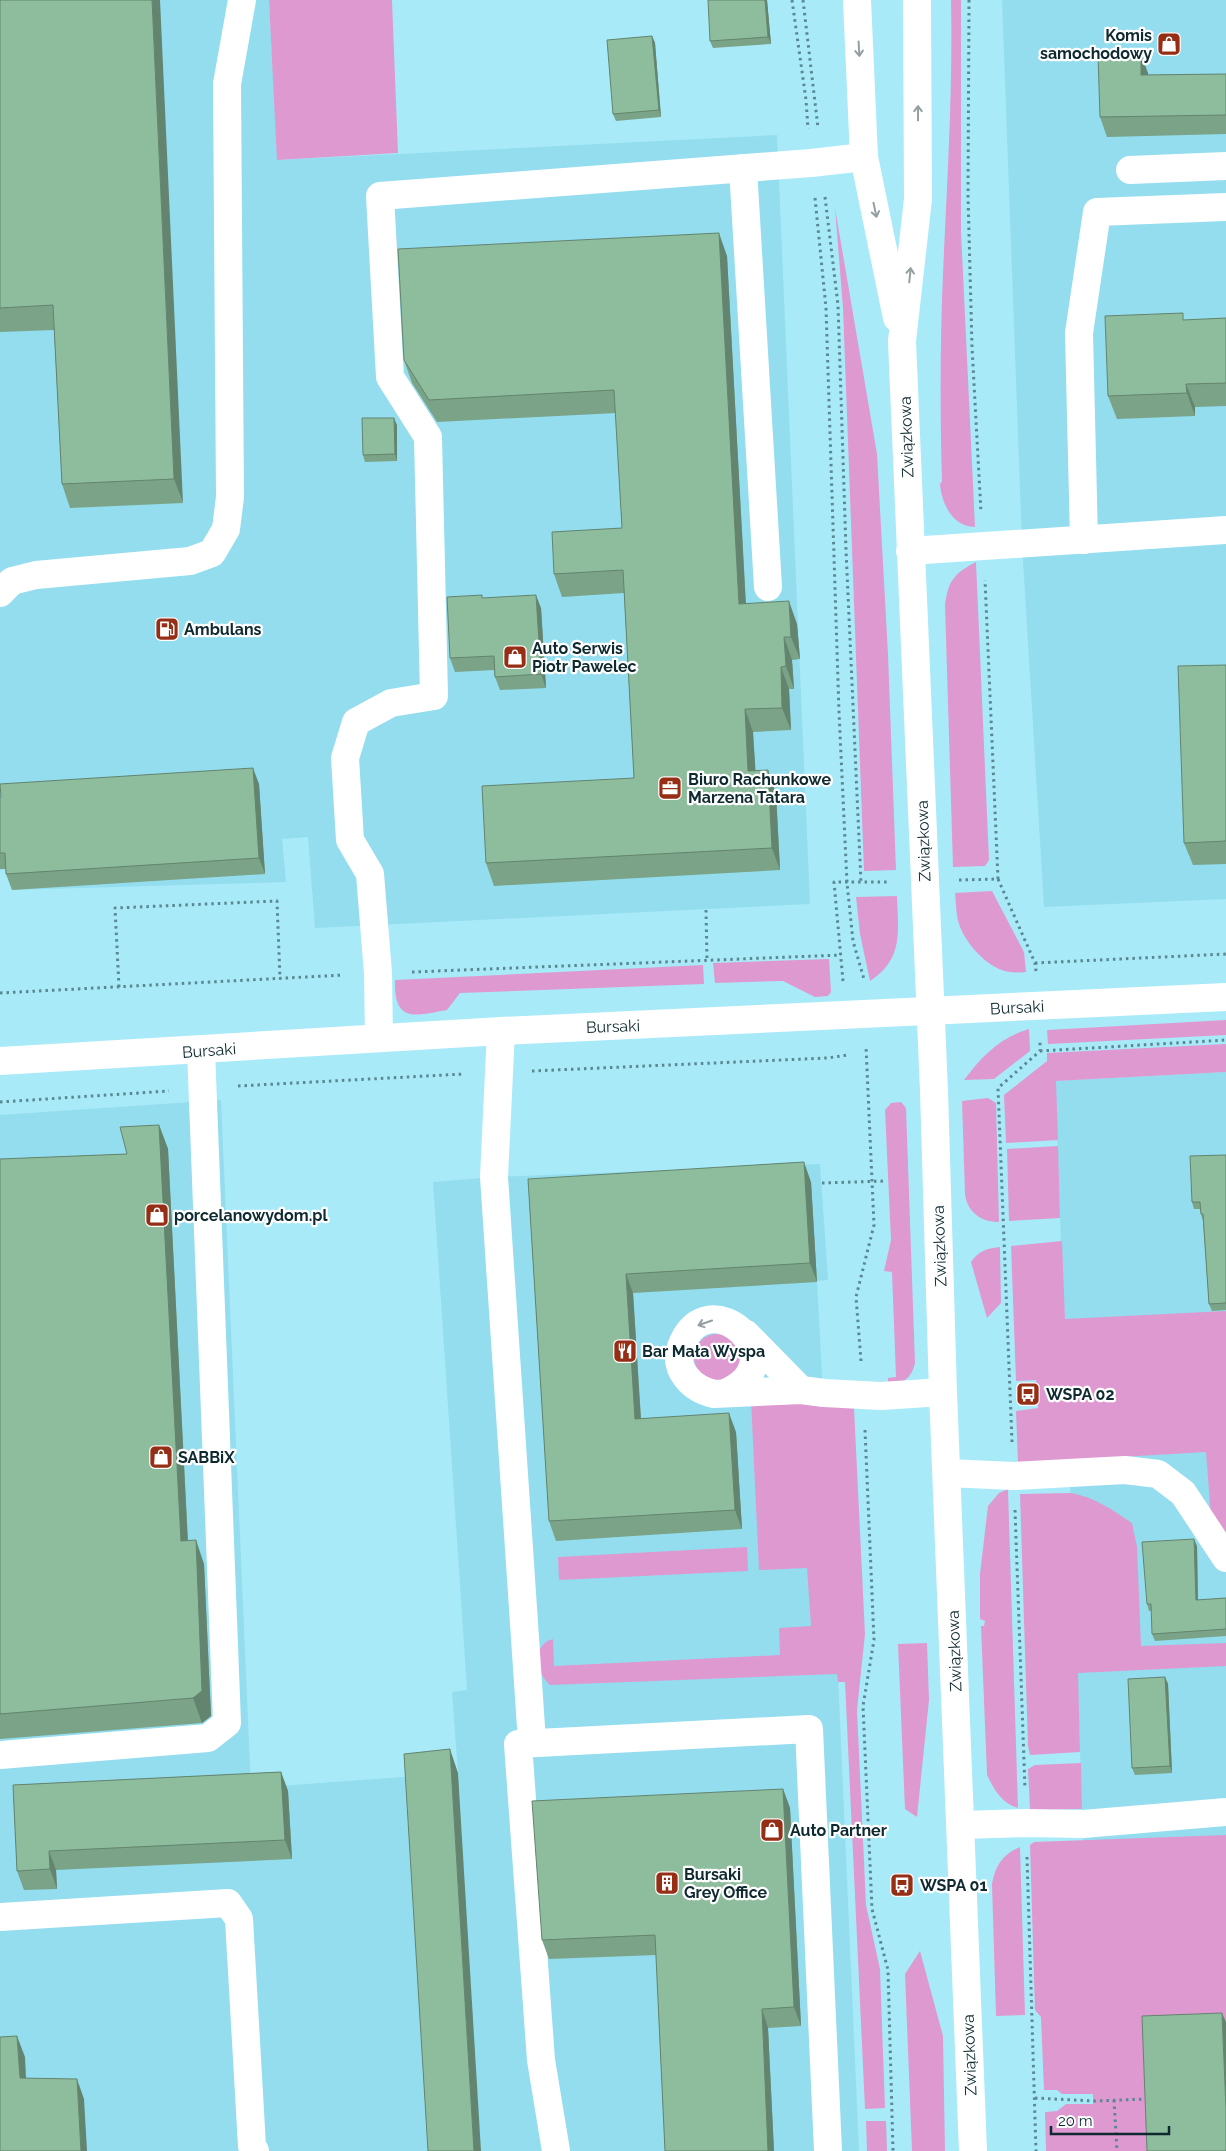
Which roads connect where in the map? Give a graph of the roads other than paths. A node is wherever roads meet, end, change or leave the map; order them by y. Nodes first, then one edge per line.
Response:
1 (242, 0) edge
2 (857, 0) edge
3 (917, 0) edge
4 (864, 157) junction
5 (1226, 166) edge
6 (743, 168) junction
7 (1130, 170) dead end
8 (1226, 207) edge
9 (902, 341) junction
10 (1226, 530) edge
11 (1084, 540) junction
12 (910, 551) junction
13 (768, 587) dead end
14 (0, 593) edge
15 (1226, 997) edge
16 (930, 1011) junction
17 (500, 1031) junction
18 (379, 1038) junction
19 (201, 1050) junction
20 (0, 1061) edge
21 (742, 1330) junction
22 (801, 1390) junction
23 (943, 1392) junction
24 (726, 1393) junction
25 (947, 1474) junction
26 (1226, 1558) edge
27 (532, 1742) junction
28 (0, 1755) edge
29 (1226, 1812) edge
30 (960, 1825) junction
31 (0, 1917) edge
32 (255, 2151) edge
33 (556, 2151) edge
34 (828, 2151) edge
35 (973, 2151) edge

1 - 14 street
2 -> 4 street, Związkowa
9 -> 3 street, Związkowa
4 - 6 street
4 -> 9 street, Związkowa
5 - 7 street
6 - 13 street
6 - 18 street
8 - 11 street
9 - 12 street, Związkowa
10 - 11 street
11 - 12 street
12 - 16 street, Związkowa
15 - 16 street, Bursaki
16 - 17 street, Bursaki
16 - 23 street, Związkowa
17 - 18 street, Bursaki
17 - 27 street
18 - 19 street, Bursaki
19 - 20 street, Bursaki
19 - 28 street
21 - 22 street
21 - 24 street
21 -> 24 street
22 - 23 street
22 - 24 street
23 - 25 street, Związkowa
25 - 26 street
25 - 30 street, Związkowa
27 - 33 street
27 - 34 street
29 - 30 street
30 - 35 street, Związkowa
31 - 32 street

